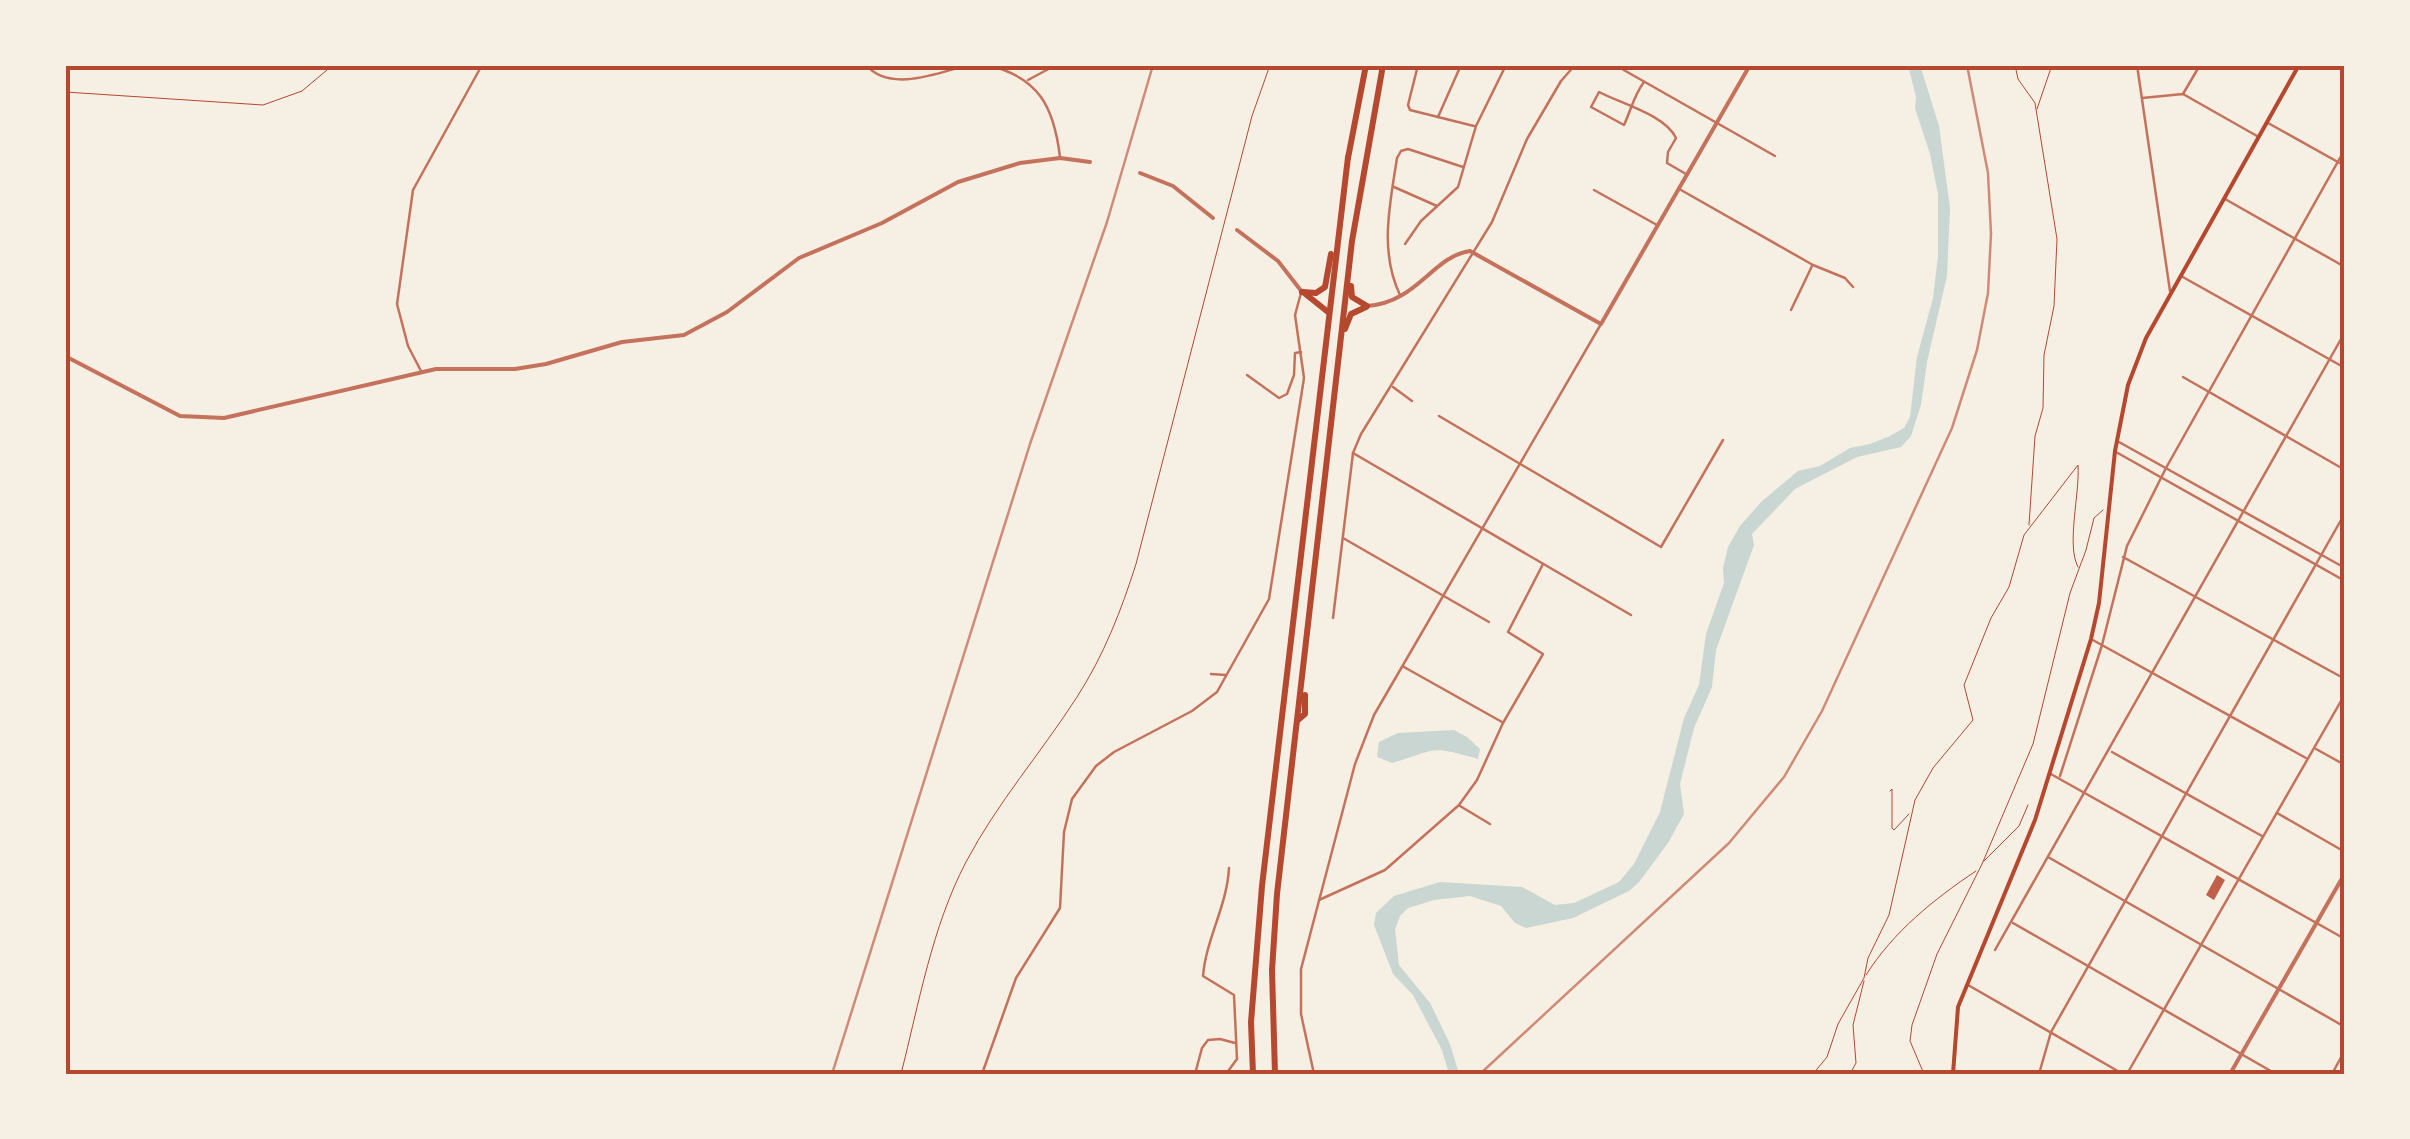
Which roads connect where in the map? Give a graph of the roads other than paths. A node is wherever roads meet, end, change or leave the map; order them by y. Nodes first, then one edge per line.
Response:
1 (482, 65) edge
2 (866, 65) edge
3 (876, 65) edge
4 (968, 65) edge
5 (987, 65) edge
6 (1056, 65) edge
7 (1366, 65) edge
8 (1384, 65) edge
9 (1418, 65) edge
10 (1461, 65) edge
11 (1506, 65) edge
12 (1575, 65) edge
13 (1615, 65) edge
14 (1750, 65) edge
15 (2137, 65) edge
16 (2200, 65) edge
17 (2299, 65) edge
18 (871, 71) junction
19 (1026, 81) junction
20 (1644, 82) junction
21 (2183, 94) junction
22 (2142, 98) junction
23 (1631, 109) junction
24 (1438, 117) junction
25 (1717, 122) junction
26 (2267, 122) junction
27 (1476, 126) junction
28 (2259, 137) junction
29 (2345, 149) edge
30 (1775, 156) dead end
31 (1060, 158) junction
32 (1348, 158) junction
33 (1090, 162) dead end
34 (2338, 162) junction
35 (2345, 166) edge
36 (1463, 167) junction
37 (1140, 173) dead end
38 (1687, 174) junction
39 (1363, 177) junction
40 (1392, 187) junction
41 (1679, 189) junction
42 (1594, 190) dead end
43 (2225, 199) junction
44 (1439, 206) junction
45 (1213, 218) dead end
46 (1658, 225) junction
47 (1237, 230) dead end
48 (2294, 239) junction
49 (1405, 244) dead end
50 (1472, 252) junction
51 (1812, 265) junction
52 (2345, 267) edge
53 (2182, 276) junction
54 (1853, 287) dead end
55 (1302, 292) junction
56 (2171, 294) junction
57 (1401, 298) junction
58 (1367, 306) junction
59 (1792, 310) dead end
60 (1328, 313) junction
61 (2252, 316) junction
62 (1601, 324) junction
63 (2345, 332) edge
64 (1340, 345) junction
65 (1302, 351) junction
66 (65, 356) edge
67 (2330, 359) junction
68 (2345, 368) edge
69 (422, 372) junction
70 (1247, 375) dead end
71 (2183, 377) dead end
72 (1392, 386) junction
73 (2208, 393) junction
74 (1412, 401) dead end
75 (1439, 416) dead end
76 (2286, 437) junction
77 (1723, 440) dead end
78 (2117, 441) junction
79 (2115, 452) junction
80 (1353, 453) junction
81 (1519, 466) junction
82 (2166, 468) junction
83 (2345, 470) edge
84 (2161, 478) junction
85 (2244, 512) junction
86 (2345, 513) edge
87 (2239, 521) junction
88 (1483, 527) junction
89 (1342, 538) junction
90 (2321, 555) junction
91 (2123, 557) junction
92 (1543, 564) junction
93 (2316, 564) junction
94 (2345, 568) edge
95 (2345, 580) edge
96 (1443, 596) junction
97 (2197, 597) junction
98 (1631, 615) dead end
99 (1333, 618) dead end
100 (1488, 622) dead end
101 (1294, 634) junction
102 (2090, 639) junction
103 (2274, 640) junction
104 (2102, 645) junction
105 (1403, 666) junction
106 (1211, 674) dead end
107 (2154, 674) junction
108 (1227, 675) junction
109 (2345, 680) edge
110 (2345, 694) edge
111 (2230, 716) junction
112 (1298, 720) junction
113 (1503, 723) junction
114 (2314, 748) junction
115 (2110, 750) junction
116 (2307, 759) junction
117 (2345, 765) edge
118 (2048, 772) junction
119 (2060, 776) junction
120 (2085, 791) junction
121 (2186, 794) junction
122 (1459, 805) junction
123 (2276, 813) junction
124 (1490, 824) dead end
125 (2162, 835) junction
126 (2263, 837) junction
127 (2345, 852) edge
128 (2048, 856) junction
129 (1230, 868) dead end
130 (2345, 873) edge
131 (2240, 879) junction
132 (1318, 900) junction
133 (2124, 900) junction
134 (2010, 922) junction
135 (2316, 923) junction
136 (2345, 939) edge
137 (2202, 944) junction
138 (1995, 950) dead end
139 (2088, 966) junction
140 (1966, 984) junction
141 (2278, 988) junction
142 (2164, 1010) junction
143 (2345, 1027) edge
144 (2050, 1032) junction
145 (1236, 1044) junction
146 (2345, 1050) edge
147 (2242, 1054) junction
148 (982, 1074) edge
149 (1195, 1074) edge
150 (1226, 1074) edge
151 (1253, 1074) edge
152 (1275, 1074) edge
153 (1314, 1074) edge
154 (1953, 1074) edge
155 (2039, 1074) edge
156 (2125, 1074) edge
157 (2230, 1074) edge
158 (2276, 1074) edge
159 (2332, 1074) edge

1 - 69 street
2 - 18 street
3 - 18 street
4 - 18 street
5 - 19 street
6 - 19 street
7 - 32 highway
8 - 39 highway
9 - 24 street
10 - 24 street
11 - 27 street
12 - 50 street
13 - 20 street
14 - 25 street
15 - 22 street
16 - 21 street
17 - 26 main road
19 - 31 street
20 - 23 street
20 - 25 street
21 - 22 street
21 - 28 street
22 - 56 street
23 - 23 street
23 - 38 street
24 - 27 street
25 - 30 street
25 - 38 street
26 - 28 main road
26 - 34 street
27 - 36 street
28 - 43 main road
29 - 34 street
31 - 33 street
31 - 69 street
32 - 55 highway
32 - 60 highway
34 - 35 street
34 - 48 street
36 - 40 street
36 - 44 street
37 - 45 street
38 - 41 street
39 - 58 highway
39 - 64 highway
40 - 44 street
40 - 57 street
41 - 46 street
41 - 51 street
42 - 46 street
43 - 48 street
43 - 53 main road
44 - 49 street
46 - 62 street
47 - 55 street
48 - 52 street
48 - 61 street
50 - 57 street
50 - 62 street
50 - 72 street
51 - 54 street
51 - 59 street
53 - 56 main road
53 - 61 street
55 - 60 highway
55 - 65 street
56 - 78 main road
57 - 58 street
58 - 64 highway
60 - 101 highway
61 - 67 street
61 - 73 street
62 - 81 street
63 - 67 street
64 - 112 highway
65 - 70 street
65 - 108 street
66 - 69 street
67 - 68 street
67 - 76 street
71 - 73 street
72 - 74 street
72 - 80 street
73 - 76 street
73 - 82 street
75 - 81 street
76 - 83 street
76 - 85 street
77 - 81 street
78 - 79 main road
78 - 82 street
79 - 84 street
79 - 102 main road
80 - 88 street
80 - 89 street
81 - 88 street
82 - 84 street
82 - 85 street
84 - 87 street
84 - 91 street
85 - 87 street
85 - 90 street
86 - 90 street
87 - 93 street
87 - 97 street
88 - 92 street
88 - 96 street
89 - 96 street
89 - 99 street
90 - 93 street
90 - 94 street
91 - 97 street
91 - 104 street
92 - 98 street
92 - 113 street
93 - 95 street
93 - 103 street
96 - 100 street
96 - 105 street
97 - 103 street
97 - 107 street
101 - 112 highway
101 - 151 highway
102 - 104 street
102 - 118 main road
103 - 109 street
103 - 111 street
104 - 107 street
104 - 119 street
105 - 113 street
105 - 132 street
106 - 108 street
107 - 111 street
107 - 115 street
108 - 148 street
110 - 114 street
111 - 116 street
111 - 121 street
112 - 152 highway
113 - 122 street
114 - 116 street
114 - 117 street
115 - 120 street
115 - 121 street
116 - 123 street
118 - 119 street
118 - 140 main road
119 - 120 street
120 - 125 street
120 - 128 street
121 - 125 street
121 - 126 street
122 - 124 street
122 - 132 street
123 - 126 street
123 - 127 street
125 - 131 street
125 - 133 street
126 - 131 street
128 - 133 street
128 - 134 street
129 - 145 street
130 - 135 street
131 - 135 street
131 - 137 street
132 - 153 street
133 - 137 street
133 - 139 street
134 - 138 street
134 - 139 street
135 - 136 street
135 - 141 street
137 - 141 street
137 - 142 street
139 - 142 street
139 - 144 street
140 - 144 street
140 - 154 main road
141 - 143 street
141 - 147 street
142 - 147 street
142 - 156 street
144 - 155 street
144 - 156 street
145 - 149 street
145 - 150 street
146 - 159 street
147 - 157 street
147 - 158 street

